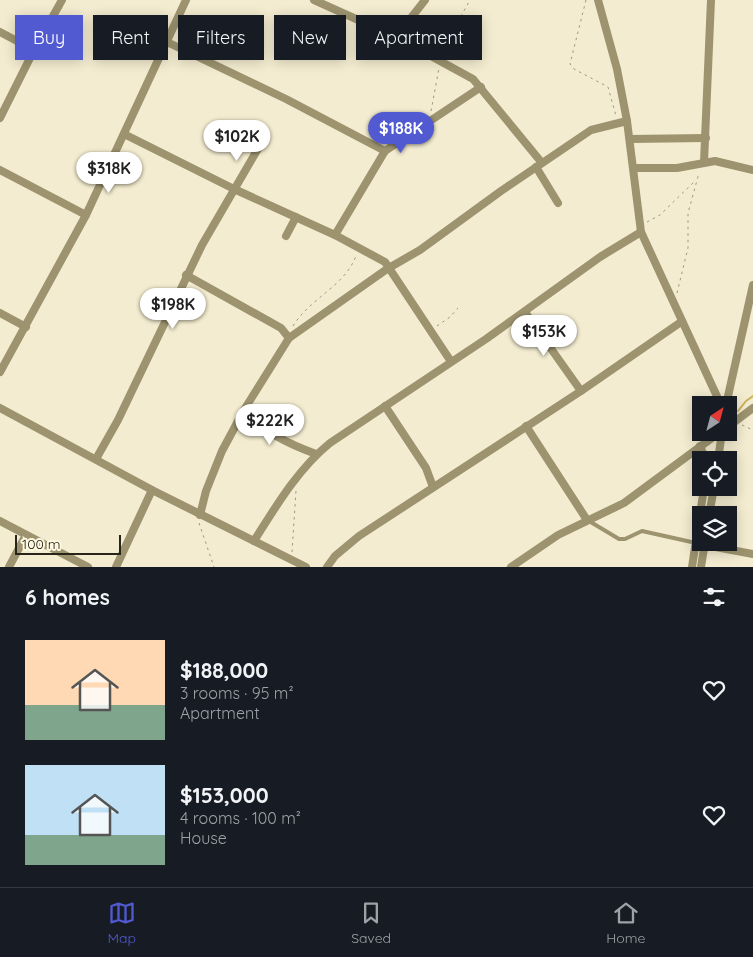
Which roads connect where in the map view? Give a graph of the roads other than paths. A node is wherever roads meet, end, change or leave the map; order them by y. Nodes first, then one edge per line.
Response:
1 (62, 0) edge
2 (186, 0) edge
3 (314, 0) edge
4 (425, 0) edge
5 (598, 0) edge
6 (711, 0) edge
7 (54, 15) edge
8 (413, 15) edge
9 (356, 19) edge
10 (0, 32) edge
11 (168, 38) edge
12 (15, 40) edge
13 (168, 43) edge
14 (29, 60) edge
15 (158, 60) edge
16 (442, 60) edge
17 (481, 87) junction
18 (0, 118) edge
19 (627, 120) junction
20 (124, 134) junction
21 (706, 138) junction
22 (630, 139) junction
23 (259, 147) dead end
24 (385, 151) junction
25 (704, 162) junction
26 (539, 165) junction
27 (635, 168) junction
28 (0, 170) edge
29 (753, 170) edge
30 (234, 189) junction
31 (558, 203) dead end
32 (86, 215) junction
33 (296, 217) junction
34 (641, 230) junction
35 (335, 235) junction
36 (286, 236) dead end
37 (390, 267) junction
38 (186, 275) junction
39 (753, 285) edge
40 (524, 312) junction
41 (0, 313) edge
42 (681, 322) junction
43 (26, 327) junction
44 (289, 338) junction
45 (450, 360) junction
46 (0, 372) edge
47 (580, 391) junction
48 (717, 396) edge
49 (728, 396) edge
50 (384, 406) junction
51 (0, 408) edge
52 (753, 408) edge
53 (244, 410) junction
54 (738, 419) edge
55 (526, 426) junction
56 (708, 441) edge
57 (700, 446) junction
58 (301, 448) junction
59 (702, 451) edge
60 (316, 454) junction
61 (96, 459) junction
62 (307, 464) junction
63 (432, 487) junction
64 (152, 490) junction
65 (200, 515) junction
66 (587, 520) junction
67 (0, 521) edge
68 (26, 535) junction
69 (254, 541) junction
70 (692, 542) edge
71 (699, 551) edge
72 (702, 551) edge
73 (737, 551) edge
74 (753, 554) edge
75 (9, 567) edge
76 (88, 567) edge
77 (116, 567) edge
78 (306, 567) edge
79 (327, 567) edge
80 (511, 567) edge
81 (692, 567) edge
82 (701, 567) edge

1 - 7 street
2 - 11 street
3 - 9 street
4 - 8 street
5 - 19 street
6 - 21 street
10 - 12 street
13 - 24 street
14 - 18 street
15 - 20 street
16 - 17 street
17 - 24 street
17 - 26 street
19 - 22 street
19 - 26 street
20 - 30 street
20 - 32 street
21 - 22 street
21 - 25 street
22 - 27 street
23 - 30 street
24 - 35 street
25 - 27 street
25 - 29 street
26 - 31 street
26 - 37 street
27 - 34 street
28 - 32 street
30 - 33 street
30 - 38 street
32 - 43 street
33 - 35 street
33 - 36 street
34 - 40 street
34 - 42 street
35 - 37 street
37 - 44 street
37 - 45 street
38 - 44 street
38 - 61 street
39 - 49 street
40 - 45 street
40 - 47 street
41 - 43 street
42 - 47 street
42 - 48 street
43 - 46 street
44 - 53 street
45 - 50 street
47 - 55 street
50 - 60 street
50 - 63 street
51 - 61 street
52 - 54 street
53 - 58 street
53 - 65 street
55 - 63 street
55 - 66 street
56 - 57 street
57 - 59 street
57 - 66 street
58 - 60 street
58 - 62 street
60 - 62 street
61 - 64 street
62 - 69 street
63 - 79 street
64 - 65 street
64 - 77 street
65 - 69 street
66 - 70 lane
66 - 80 street
67 - 68 street
68 - 75 street
68 - 76 street
69 - 78 street
71 - 81 street
72 - 82 street
73 - 74 street

